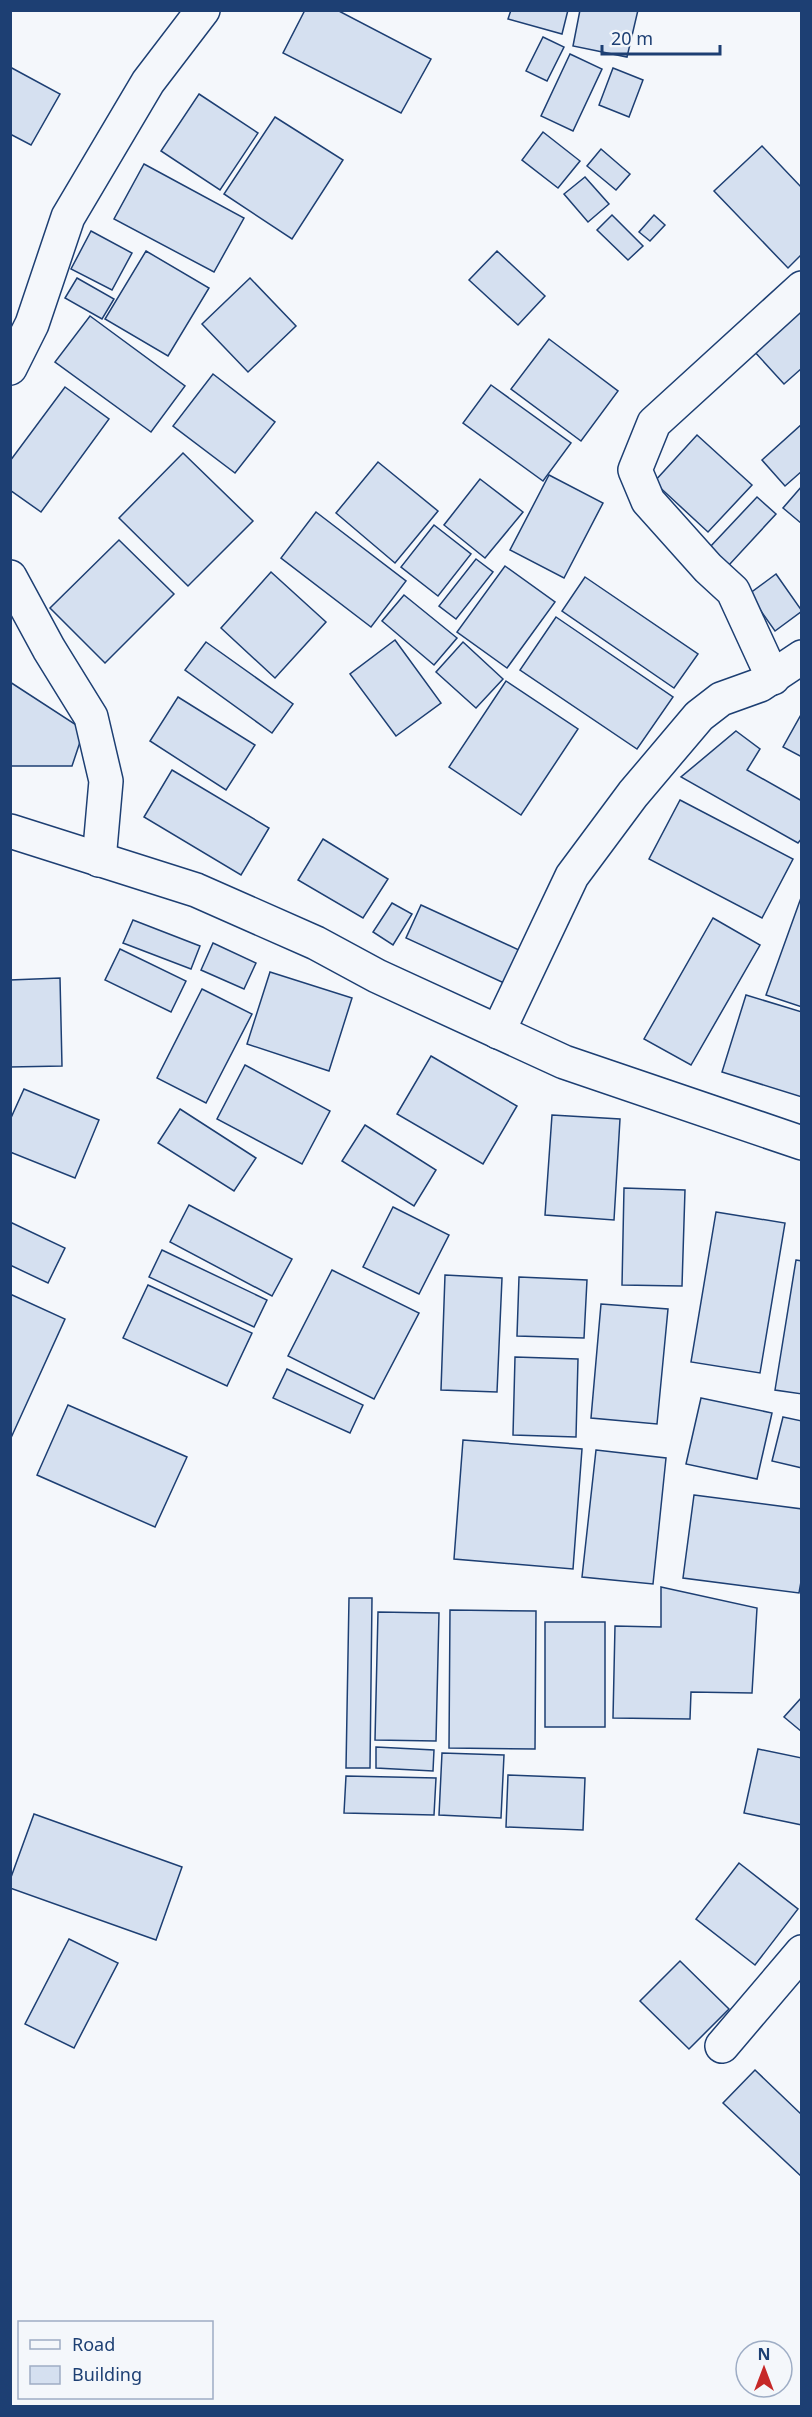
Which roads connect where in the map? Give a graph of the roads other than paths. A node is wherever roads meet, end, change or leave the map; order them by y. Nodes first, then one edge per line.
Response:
1 (202, 10) edge
2 (801, 288) edge
3 (10, 368) edge
4 (10, 577) edge
5 (801, 657) edge
6 (773, 678) junction
7 (10, 831) edge
8 (99, 860) junction
9 (498, 1032) junction
10 (801, 1143) edge
11 (801, 1952) edge
12 (722, 2046) dead end

1 - 3 street
2 - 6 street
4 - 8 street
5 - 6 street
6 - 9 street
7 - 8 street
8 - 9 street
9 - 10 street
11 - 12 street

